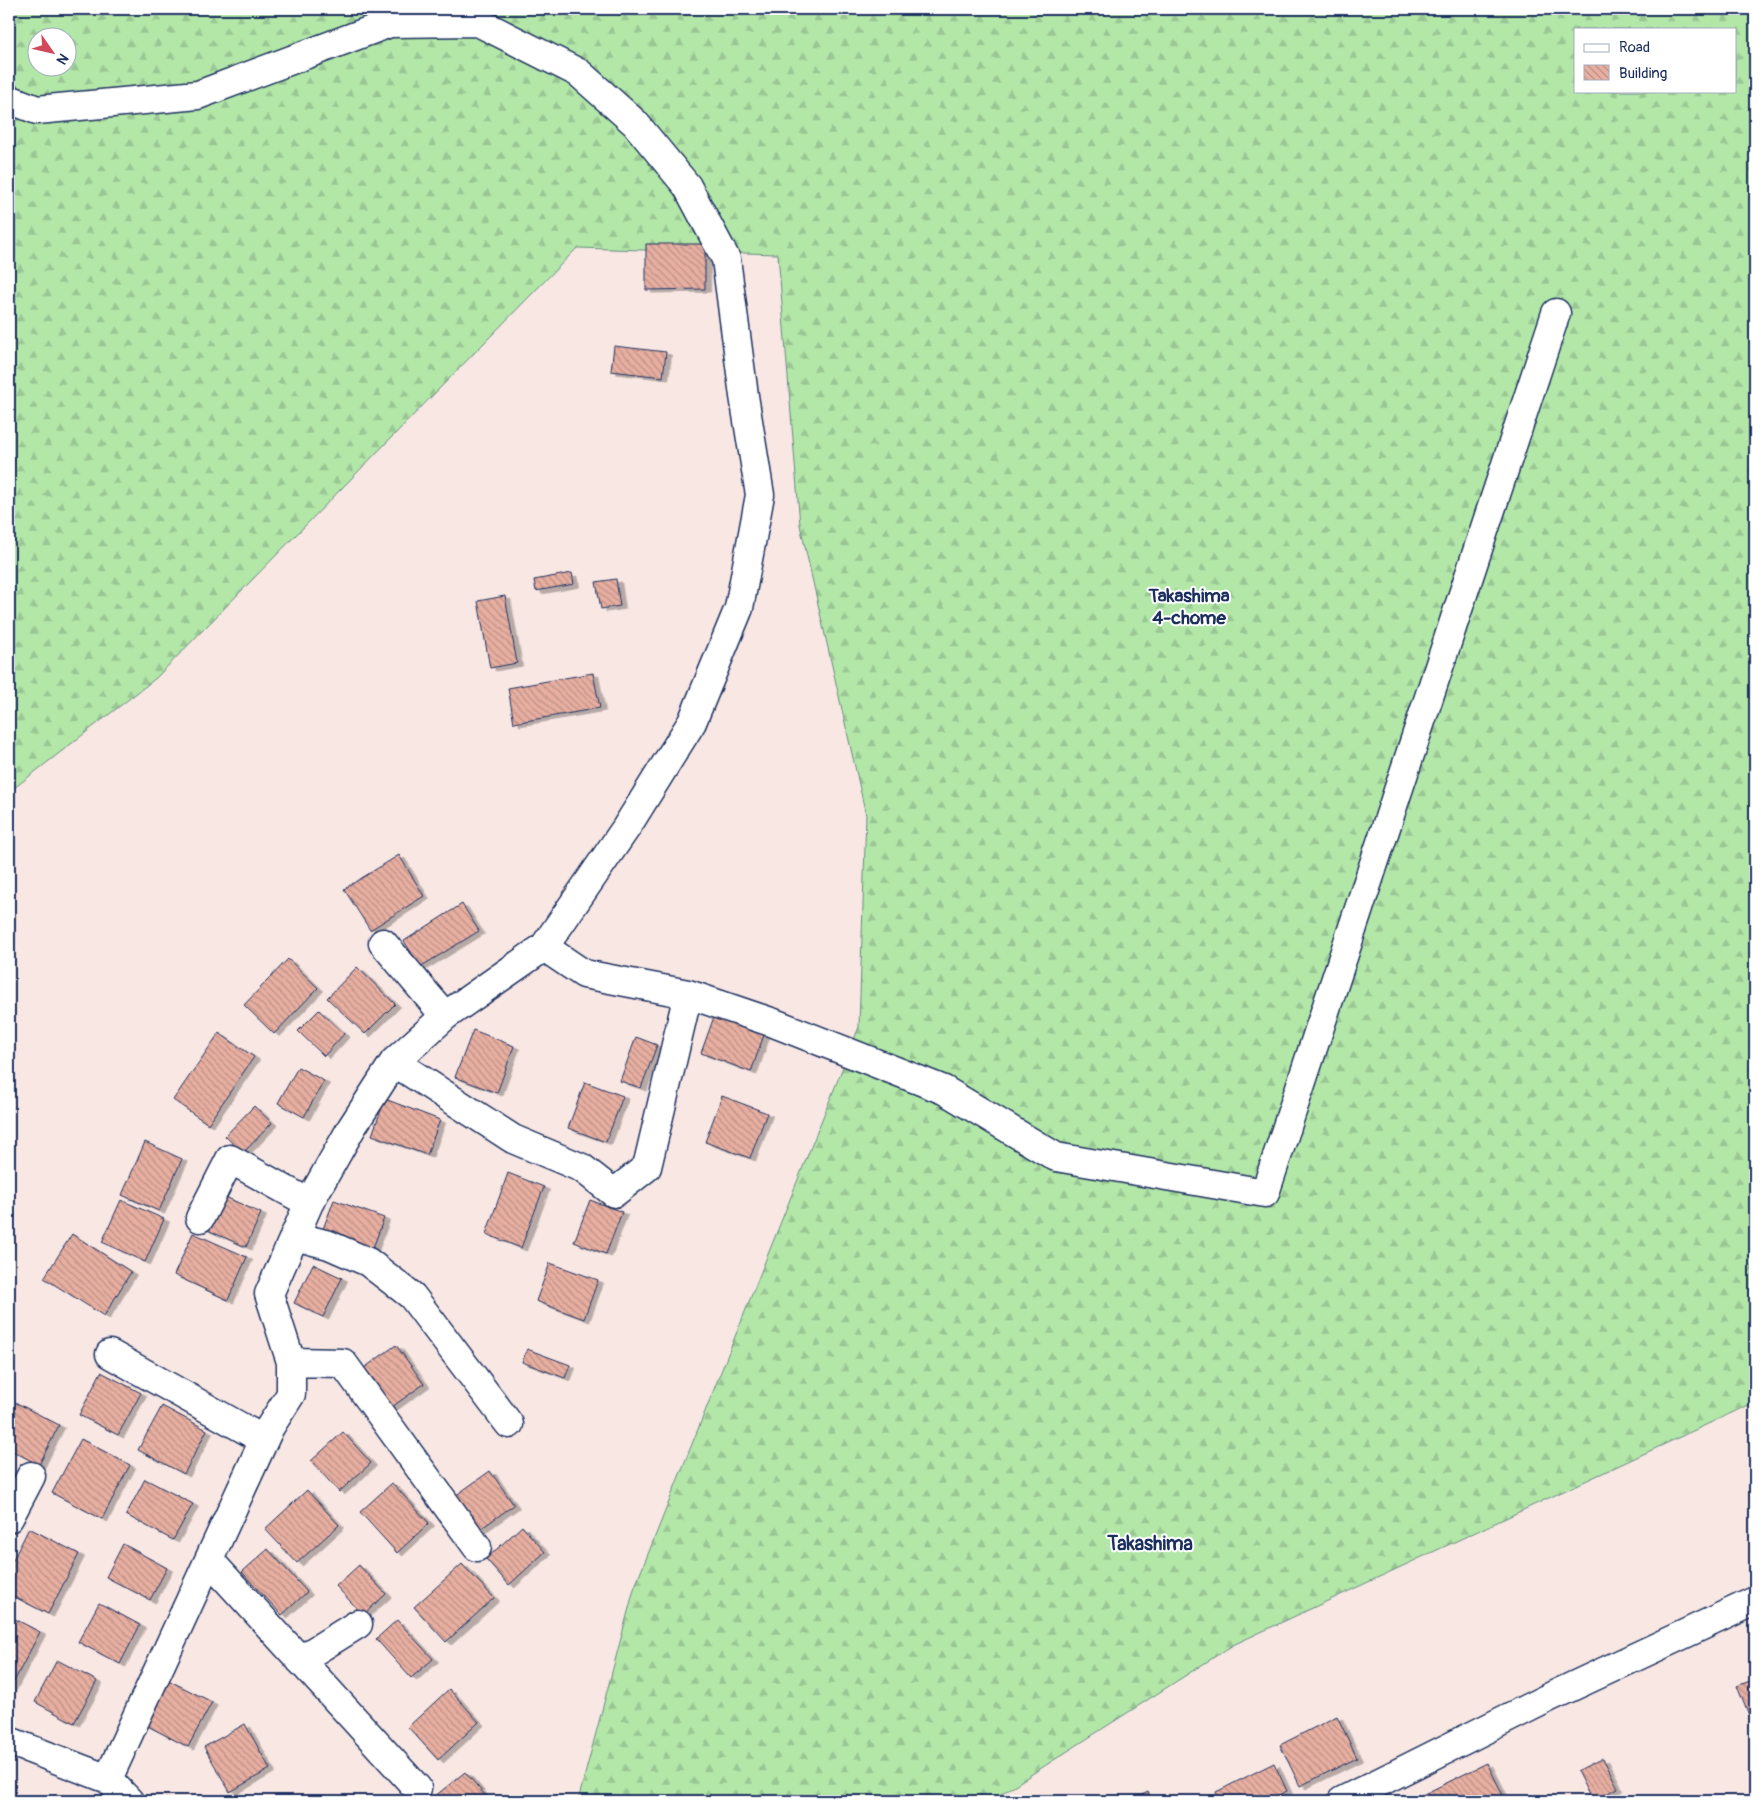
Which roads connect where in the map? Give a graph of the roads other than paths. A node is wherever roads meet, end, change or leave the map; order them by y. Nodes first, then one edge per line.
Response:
1 (9, 99) edge
2 (1556, 313) dead end
3 (383, 943) dead end
4 (544, 947) junction
5 (688, 994) junction
6 (444, 1016) junction
7 (394, 1062) junction
8 (308, 1203) junction
9 (200, 1218) dead end
10 (294, 1236) junction
11 (110, 1354) dead end
12 (291, 1362) junction
13 (509, 1424) dead end
14 (264, 1440) junction
15 (31, 1476) dead end
16 (9, 1518) edge
17 (476, 1547) dead end
18 (209, 1560) junction
19 (1755, 1601) edge
20 (358, 1624) dead end
21 (300, 1660) junction
22 (9, 1741) edge
23 (108, 1779) junction
24 (417, 1788) dead end
25 (128, 1801) edge
26 (1342, 1801) edge

1 - 4 street
2 - 5 street
3 - 6 street
4 - 5 street
4 - 6 street
5 - 7 street
6 - 7 street
7 - 8 street
8 - 9 street
8 - 10 street
10 - 12 street
10 - 13 street
11 - 14 street
12 - 14 street
12 - 17 street
14 - 18 street
15 - 16 street
18 - 21 street
18 - 23 street
19 - 26 street
20 - 21 street
21 - 24 street
22 - 23 street
23 - 25 street

